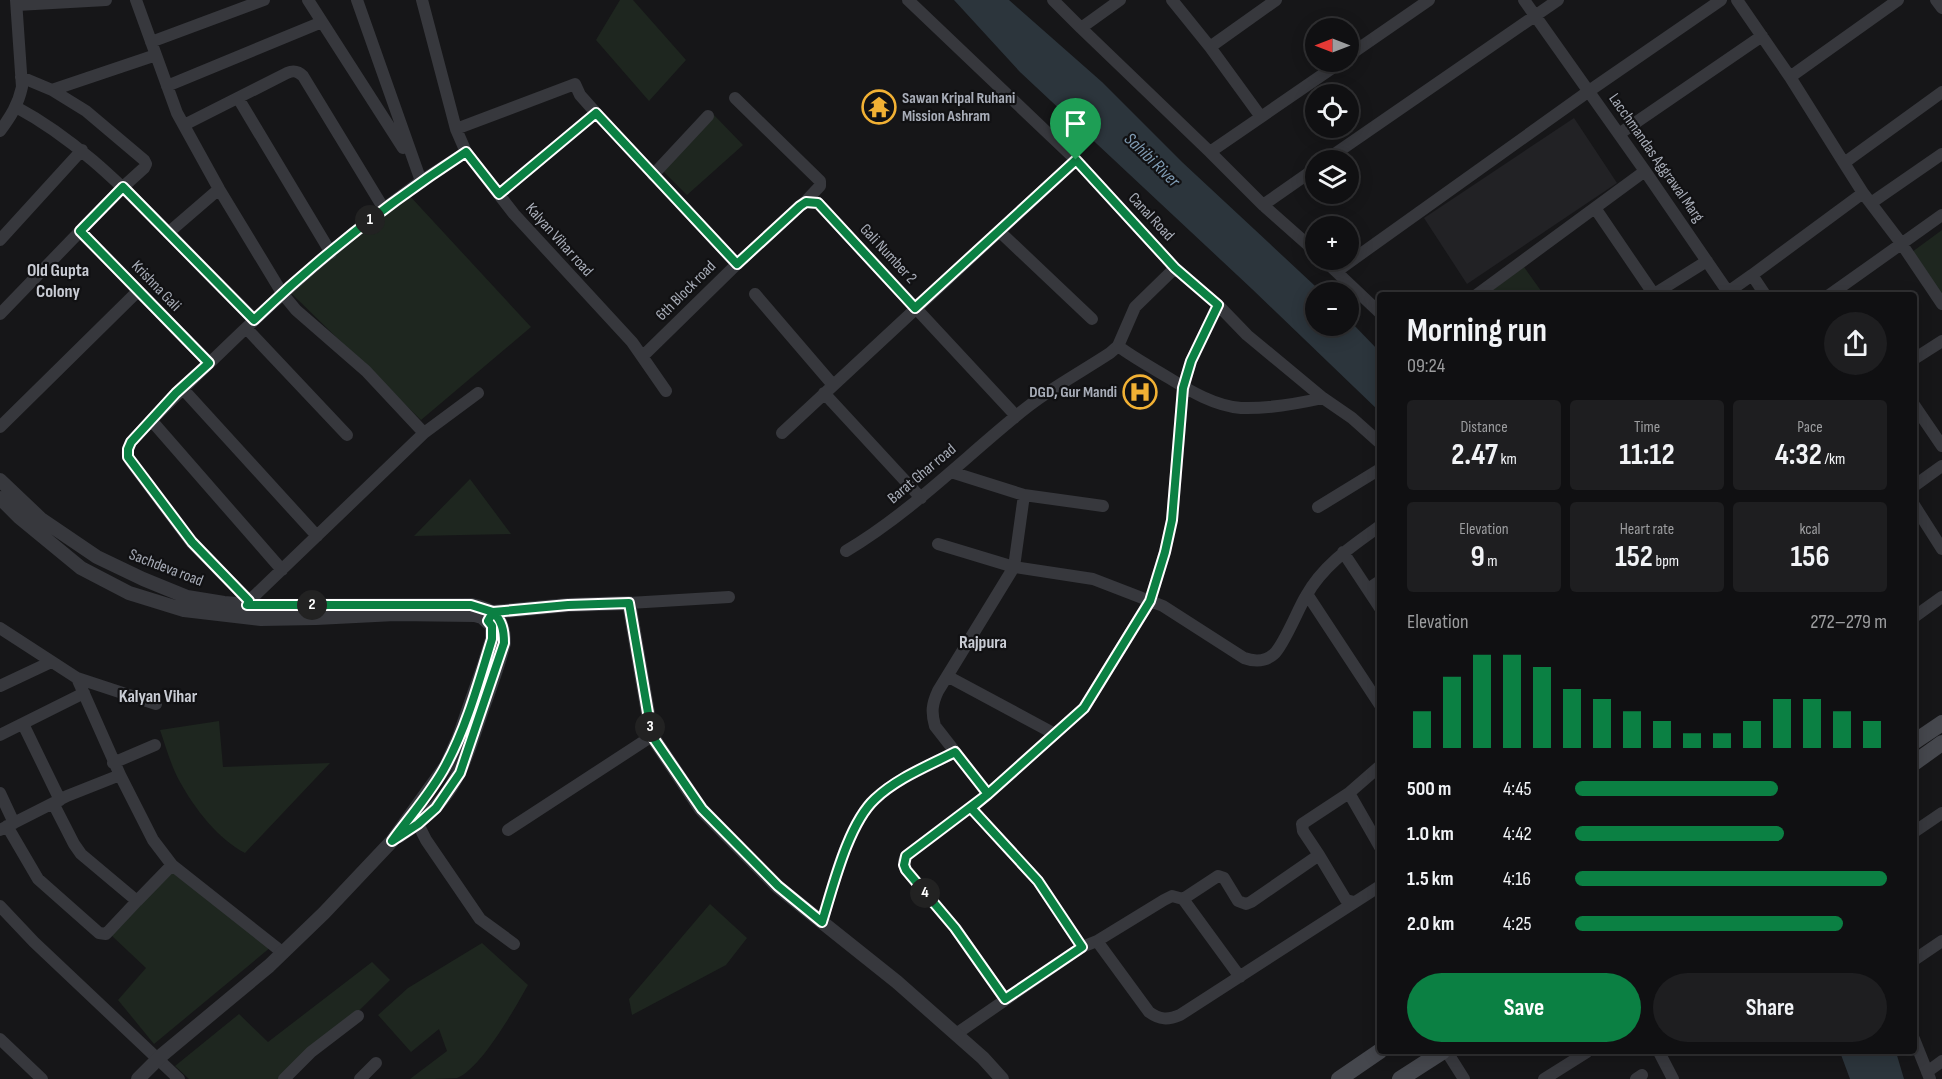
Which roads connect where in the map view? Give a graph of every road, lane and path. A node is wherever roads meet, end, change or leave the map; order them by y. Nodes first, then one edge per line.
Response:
1 (106, 0) edge
2 (136, 0) edge
3 (264, 0) edge
4 (308, 0) edge
5 (357, 0) edge
6 (422, 0) edge
7 (908, 0) edge
8 (1053, 0) edge
9 (1120, 0) edge
10 (1172, 0) edge
11 (1276, 0) edge
12 (1429, 0) edge
13 (1524, 0) edge
14 (1558, 0) edge
15 (1721, 0) edge
16 (1737, 0) edge
17 (1898, 0) edge
18 (1936, 0) edge
19 (16, 3) edge
20 (1414, 4) edge
21 (1942, 8) edge
22 (1535, 15) junction
23 (321, 22) junction
24 (1081, 28) junction
25 (1762, 36) junction
26 (151, 42) junction
27 (1210, 47) junction
28 (1359, 47) edge
29 (156, 55) junction
30 (1327, 72) edge
31 (21, 77) junction
32 (1790, 77) junction
33 (167, 86) junction
34 (52, 90) junction
35 (1589, 91) junction
36 (1942, 92) edge
37 (238, 98) junction
38 (735, 98) dead end
39 (16, 107) junction
40 (596, 113) junction
41 (708, 116) dead end
42 (1262, 117) junction
43 (184, 126) junction
44 (456, 129) junction
45 (0, 131) edge
46 (1619, 134) junction
47 (82, 150) junction
48 (1340, 150) edge
49 (466, 152) junction
50 (1210, 152) junction
51 (1942, 154) edge
52 (1076, 160) junction
53 (1844, 162) junction
54 (414, 164) junction
55 (1646, 171) junction
56 (653, 175) junction
57 (1305, 176) edge
58 (421, 181) junction
59 (123, 187) junction
60 (219, 189) junction
61 (499, 194) junction
62 (1867, 198) junction
63 (806, 202) junction
64 (1263, 205) junction
65 (1595, 208) junction
66 (384, 209) junction
67 (1942, 215) edge
68 (80, 231) junction
69 (999, 231) junction
70 (168, 232) junction
71 (0, 240) edge
72 (1305, 242) edge
73 (1901, 243) junction
74 (331, 253) junction
75 (1707, 261) junction
76 (737, 264) junction
77 (1175, 268) junction
78 (1337, 271) joint
79 (1752, 275) junction
80 (138, 291) junction
81 (1482, 292) edge
82 (1651, 292) edge
83 (1658, 292) edge
84 (1728, 292) edge
85 (1731, 292) edge
86 (1763, 292) edge
87 (1835, 292) edge
88 (282, 293) junction
89 (755, 294) dead end
90 (1942, 304) edge
91 (1218, 305) junction
92 (915, 308) junction
93 (1377, 310) edge
94 (0, 314) edge
95 (1092, 319) dead end
96 (250, 324) junction
97 (1942, 340) edge
98 (1118, 346) junction
99 (643, 356) junction
100 (1917, 357) edge
101 (209, 363) junction
102 (182, 388) junction
103 (1183, 388) junction
104 (829, 389) junction
105 (666, 391) dead end
106 (478, 393) dead end
107 (1323, 398) junction
108 (1917, 409) edge
109 (1016, 416) junction
110 (151, 420) junction
111 (0, 427) edge
112 (424, 433) junction
113 (782, 433) dead end
114 (347, 435) dead end
115 (1377, 440) edge
116 (1942, 446) edge
117 (1942, 466) edge
118 (1377, 471) edge
119 (951, 472) junction
120 (0, 480) edge
121 (1917, 484) edge
122 (1024, 495) junction
123 (0, 498) edge
124 (921, 498) junction
125 (1103, 507) dead end
126 (1318, 507) dead end
127 (1917, 510) edge
128 (1377, 528) edge
129 (317, 537) junction
130 (938, 544) dead end
131 (1942, 549) edge
132 (846, 551) dead end
133 (1343, 552) junction
134 (1014, 567) junction
135 (282, 570) junction
136 (1377, 583) edge
137 (1368, 589) junction
138 (1307, 594) junction
139 (729, 597) dead end
140 (1942, 597) edge
141 (1150, 601) junction
142 (186, 603) junction
143 (248, 603) junction
144 (629, 603) junction
145 (1377, 603) edge
146 (1917, 615) edge
147 (490, 617) junction
148 (0, 628) edge
149 (51, 662) junction
150 (947, 676) junction
151 (76, 678) junction
152 (0, 686) edge
153 (84, 693) junction
154 (1377, 700) edge
155 (156, 704) dead end
156 (1942, 723) edge
157 (23, 724) junction
158 (1053, 733) junction
159 (0, 735) edge
160 (652, 736) junction
161 (1917, 740) edge
162 (1942, 743) edge
163 (155, 746) dead end
164 (955, 752) junction
165 (1917, 761) edge
166 (113, 763) junction
167 (1377, 769) edge
168 (120, 776) junction
169 (0, 793) edge
170 (1349, 793) junction
171 (988, 794) junction
172 (56, 802) junction
173 (971, 808) junction
174 (1942, 813) edge
175 (418, 824) junction
176 (7, 826) edge
177 (507, 830) dead end
178 (1917, 830) edge
179 (1377, 834) edge
180 (392, 841) junction
181 (1319, 855) junction
182 (172, 866) junction
183 (1377, 888) edge
184 (1183, 899) junction
185 (137, 901) junction
186 (1354, 902) junction
187 (0, 906) edge
188 (822, 922) junction
189 (1097, 941) junction
190 (1942, 941) edge
191 (514, 944) dead end
192 (1082, 947) junction
193 (282, 952) junction
194 (1917, 958) edge
195 (1240, 977) junction
196 (1005, 999) junction
197 (358, 1016) dead end
198 (956, 1034) junction
199 (0, 1039) edge
200 (1917, 1047) edge
201 (1377, 1053) edge
202 (1441, 1054) edge
203 (1445, 1054) edge
204 (1584, 1054) edge
205 (1660, 1054) edge
206 (158, 1059) junction
207 (1942, 1061) edge
208 (376, 1064) dead end
209 (1928, 1075) edge
210 (42, 1079) edge
211 (138, 1079) edge
212 (179, 1079) edge
213 (284, 1079) edge
214 (360, 1079) edge
215 (1002, 1079) edge
216 (1339, 1079) edge
217 (1400, 1079) edge
218 (1464, 1079) edge
219 (1544, 1079) edge
220 (1673, 1079) edge

1 - 19 street
2 - 26 street
3 - 26 street
4 - 23 street
5 - 54 street
6 - 44 street, Kalyan Vihar road
7 - 52 street, Canal Road
8 - 24 street
9 - 24 street
10 - 27 street
11 - 27 street
12 - 20 street
13 - 22 street, Lacchmandas Aggrawal Marg
14 - 22 street
15 - 35 street
16 - 25 street
17 - 32 street
18 - 21 street
19 - 31 street
20 - 28 street
22 - 35 street, Lacchmandas Aggrawal Marg
22 - 48 street
23 - 33 street
23 - 54 street
24 - 50 street
25 - 32 street
25 - 46 street
26 - 29 street
27 - 42 street
29 - 33 street
29 - 34 street
30 - 42 street
31 - 34 street
31 - 39 street
32 - 53 street
33 - 43 street
34 - 59 street
35 - 46 street, Lacchmandas Aggrawal Marg
35 - 78 street
36 - 53 street
37 - 43 street
37 - 66 street
37 - 74 street
38 - 63 street
39 - 45 street
39 - 47 street
40 - 44 street
40 - 56 street
40 - 61 street
41 - 56 street
42 - 50 street
43 - 60 street
44 - 49 street, Kalyan Vihar road
46 - 55 street, Lacchmandas Aggrawal Marg
47 - 59 street
47 - 71 street
49 - 58 street
49 - 61 street, Kalyan Vihar road
50 - 64 street
51 - 62 street, Lacchmandas Aggrawal Marg
52 - 69 street
52 - 77 street, Canal Road
53 - 62 street
54 - 58 street
55 - 65 street
55 - 75 street, Lacchmandas Aggrawal Marg
56 - 76 street
57 - 64 street
58 - 66 street
59 - 68 street
59 - 70 street
60 - 70 street
60 - 88 street
61 - 99 street, Kalyan Vihar road
62 - 73 street
62 - 79 street, Lacchmandas Aggrawal Marg
63 - 76 street, 6th Block road
63 - 92 street, Gali Number 2
64 - 72 street
65 - 81 street
65 - 82 street
66 - 74 street
67 - 73 street
68 - 80 street, Krishna Gali
68 - 94 street
69 - 92 street
69 - 95 street
70 - 96 street
73 - 87 street
73 - 90 street
74 - 88 street
75 - 83 street
75 - 84 street, Lacchmandas Aggrawal Marg
76 - 99 street, 6th Block road
77 - 91 street, Canal Road
77 - 98 street
78 - 93 street
79 - 85 street, Lacchmandas Aggrawal Marg
79 - 86 street
80 - 101 street, Krishna Gali
80 - 111 street
88 - 96 street
88 - 112 street
89 - 104 street
91 - 103 street
91 - 107 street, Canal Road
92 - 104 street
92 - 109 street, Gali Number 2
96 - 101 street
96 - 114 street
97 - 100 street
98 - 103 street
98 - 109 street, Barat Ghar road
99 - 105 street, Kalyan Vihar road
101 - 102 street
102 - 110 street
102 - 129 street
103 - 107 street
103 - 141 street
104 - 113 street
104 - 124 street
106 - 112 street
107 - 115 street, Canal Road
108 - 116 street
109 - 119 street, Barat Ghar road
110 - 135 street
110 - 143 street
112 - 129 street
117 - 121 street
118 - 126 street
119 - 122 street
119 - 124 street, Barat Ghar road
120 - 142 street, Sachdeva road
122 - 125 street
122 - 134 street
123 - 142 street, Sachdeva road
124 - 132 street, Barat Ghar road
127 - 131 street
128 - 133 street
129 - 135 street
130 - 134 street
133 - 137 street
133 - 138 street
134 - 141 street
134 - 150 street
135 - 143 street
136 - 137 street
137 - 145 street
138 - 141 street
138 - 154 street
139 - 144 street
140 - 146 street
141 - 158 street
142 - 143 street, Sachdeva road
142 - 147 street, Sachdeva road
143 - 147 street, Sachdeva road
144 - 147 street
144 - 160 street
147 - 175 street
147 - 180 street
148 - 149 street
149 - 151 street
149 - 152 street
150 - 158 street
150 - 164 street
151 - 153 street
151 - 155 street
153 - 157 street
153 - 166 street
156 - 161 main road
157 - 159 street
157 - 172 street
158 - 171 street
160 - 177 street
160 - 188 street
162 - 165 main road
163 - 166 street
164 - 171 street
164 - 188 street
166 - 168 street
167 - 170 street
168 - 172 street
168 - 182 street
169 - 176 street
170 - 179 street
170 - 181 street
171 - 173 street
172 - 176 street
172 - 185 street
173 - 192 street
173 - 196 street
174 - 178 street
175 - 180 street
175 - 191 street
176 - 185 street
180 - 193 street
181 - 184 street
181 - 186 street
182 - 185 street
182 - 193 street
183 - 186 street
184 - 189 street
184 - 195 street
186 - 195 street
187 - 206 street
188 - 198 street
189 - 192 street
189 - 195 street
190 - 194 street
192 - 196 street
193 - 206 street
196 - 198 street
197 - 213 street
198 - 215 street
199 - 210 street
200 - 209 street
201 - 216 main road
202 - 217 main road
203 - 218 street
204 - 219 street
205 - 220 street
206 - 211 street
206 - 212 street
207 - 209 street
208 - 214 street

